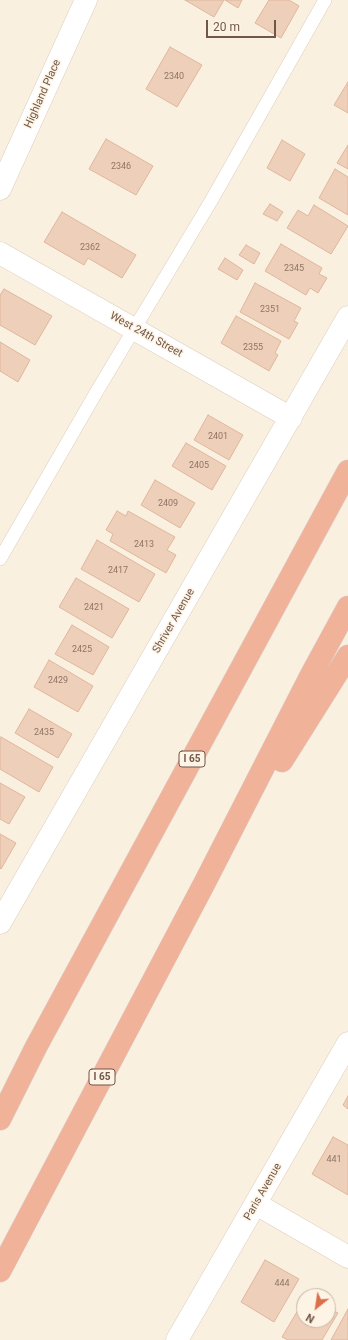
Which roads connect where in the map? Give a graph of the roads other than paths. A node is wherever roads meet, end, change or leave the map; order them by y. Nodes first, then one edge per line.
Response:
1 (86, 0) edge
2 (325, 0) edge
3 (0, 189) edge
4 (0, 253) edge
5 (348, 317) edge
6 (135, 329) junction
7 (291, 418) junction
8 (348, 471) edge
9 (0, 559) edge
10 (348, 607) edge
11 (348, 656) edge
12 (204, 884) junction
13 (0, 924) edge
14 (348, 1043) edge
15 (36, 1047) junction
16 (0, 1108) edge
17 (0, 1119) edge
18 (256, 1204) junction
19 (348, 1257) edge
20 (0, 1271) edge
21 (177, 1340) edge

1 - 3 street, Highland Place
2 - 6 lane
4 - 6 street, West 24th Street
5 - 7 street, Shriver Avenue
6 - 7 street, West 24th Street
6 - 9 lane
7 - 13 street, Shriver Avenue
8 - 15 highway, I 65
10 - 12 highway, I 65
11 - 12 highway
12 - 20 highway, I 65
14 - 18 street, Paris Avenue
15 - 16 highway
15 - 17 highway, I 65
18 - 19 street
18 - 21 street, Paris Avenue

